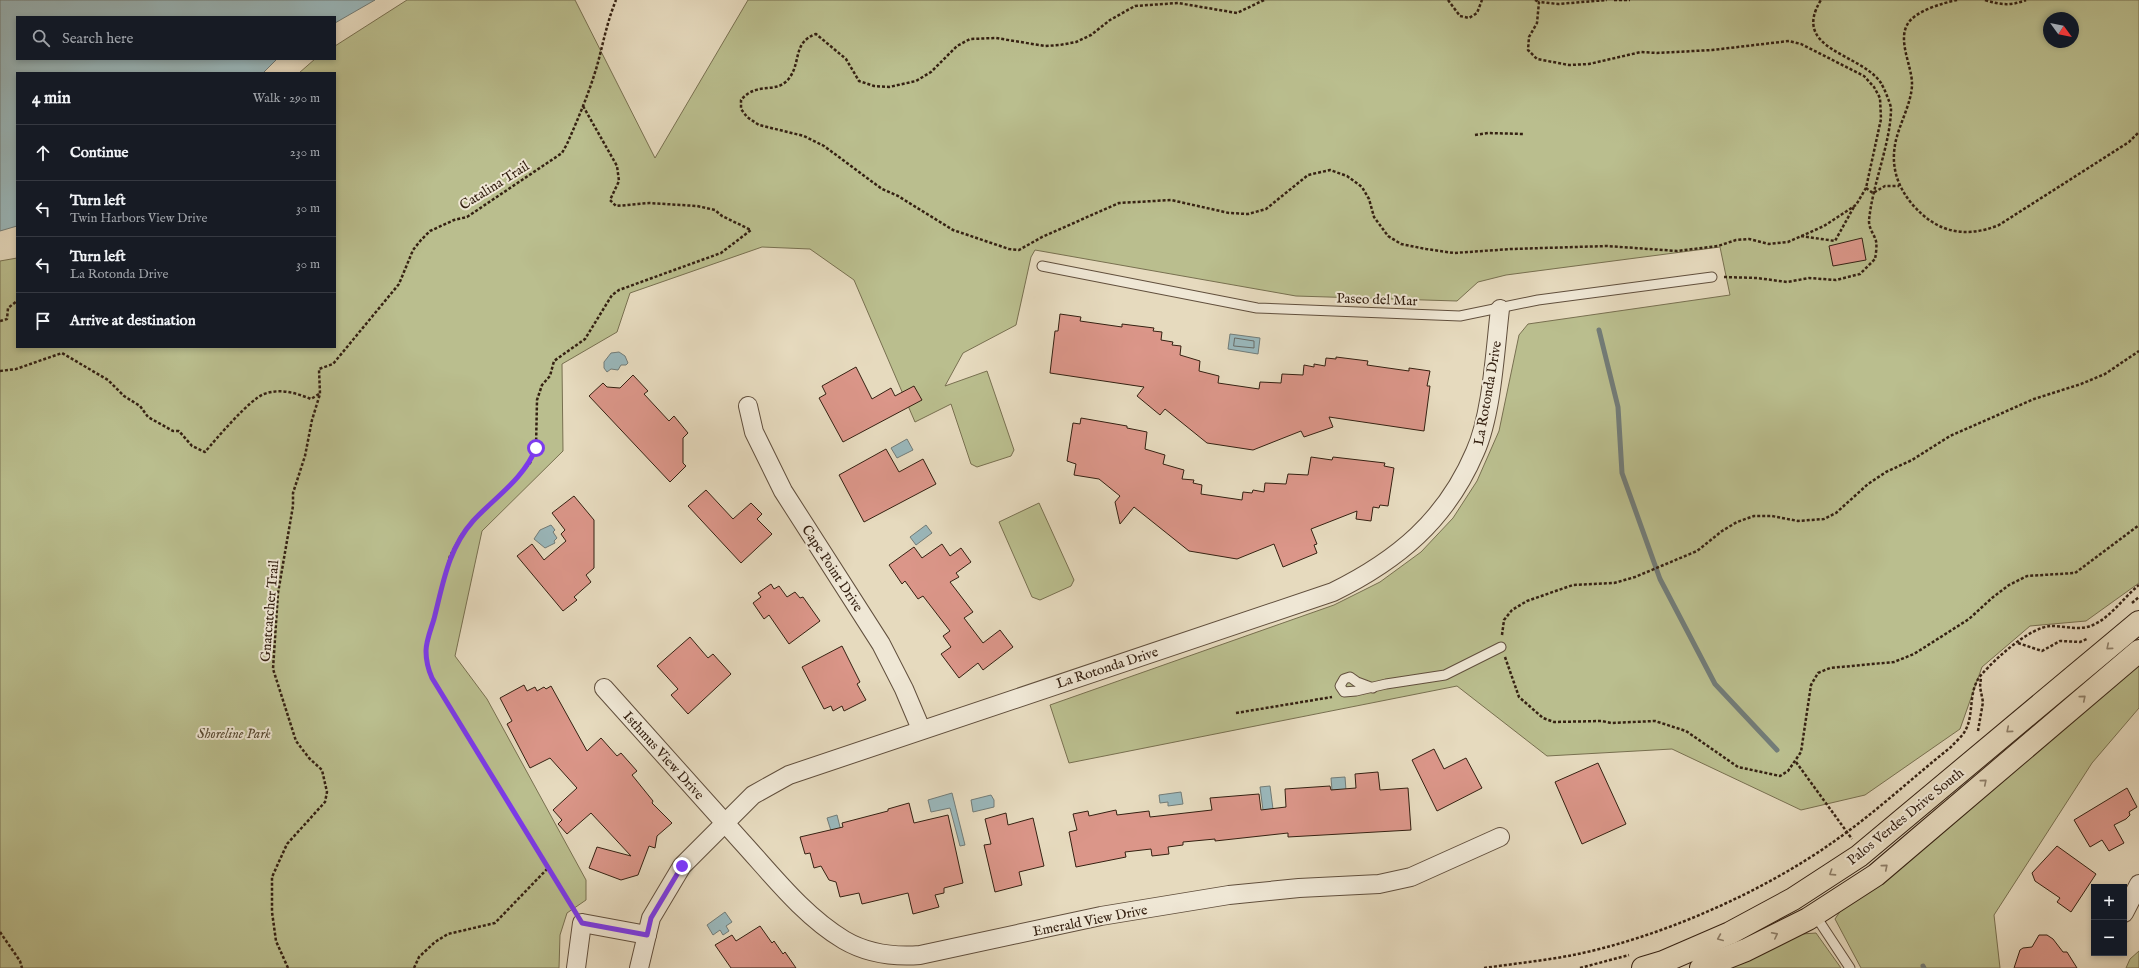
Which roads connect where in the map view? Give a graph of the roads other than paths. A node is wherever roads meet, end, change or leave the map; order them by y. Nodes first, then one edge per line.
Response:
1 (1042, 266) dead end
2 (1712, 277) road end
3 (1500, 309) junction
4 (748, 406) dead end
5 (2133, 614) edge
6 (1501, 647) road end
7 (2139, 651) edge
8 (604, 688) dead end
9 (1373, 688) junction
10 (921, 729) junction
11 (724, 822) junction
12 (1500, 837) dead end
13 (2139, 884) edge
14 (2127, 907) edge
15 (1815, 915) junction
16 (647, 935) junction
17 (1638, 961) edge
18 (576, 968) edge
19 (638, 968) edge
20 (1701, 968) edge
21 (1850, 968) edge

1 - 3 lane, Paseo del Mar
2 - 3 lane, Paseo del Mar
3 - 10 street, La Rotonda Drive
4 - 10 street, Cape Point Drive
5 -> 17 main road, Palos Verdes Drive South
6 - 9 lane
15 -> 7 main road, Palos Verdes Drive South
8 - 11 street, Isthmus View Drive
9 - 9 lane
10 - 11 street, La Rotonda Drive
11 - 12 street, Emerald View Drive
11 - 16 street, La Rotonda Drive
13 - 14 street
20 -> 15 main road, Palos Verdes Drive South
15 - 21 lane
16 - 18 street
16 - 19 street, La Rotonda Drive

